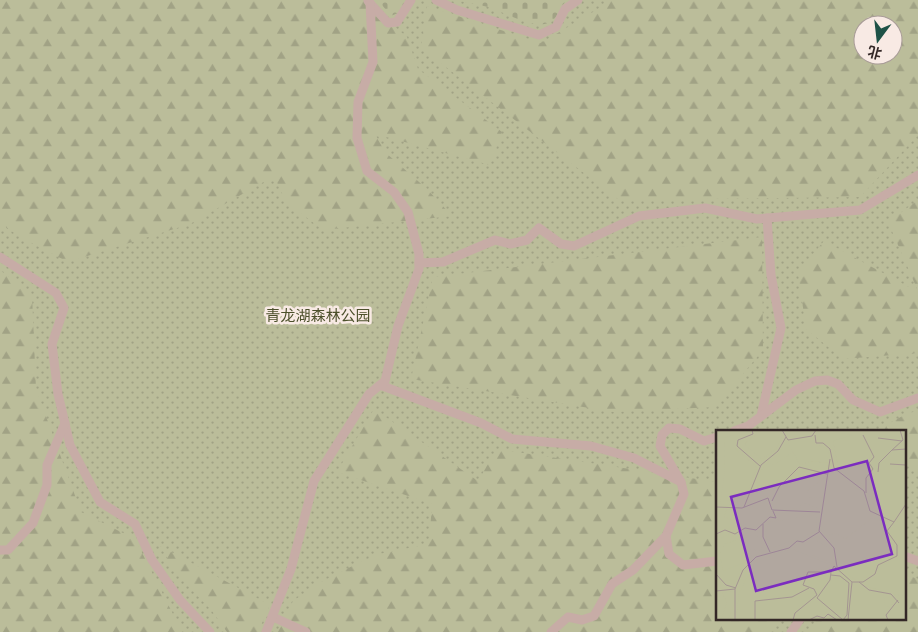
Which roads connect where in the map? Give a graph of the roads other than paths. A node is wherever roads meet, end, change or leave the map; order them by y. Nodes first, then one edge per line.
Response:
1 (411, 0) edge
2 (436, 0) edge
3 (578, 0) edge
4 (369, 2) edge
5 (918, 175) edge
6 (767, 218) junction
7 (0, 257) edge
8 (419, 263) junction
9 (380, 385) junction
10 (918, 398) edge
11 (761, 416) junction
12 (65, 423) junction
13 (737, 430) edge
14 (716, 437) edge
15 (681, 482) junction
16 (666, 536) junction
17 (0, 550) edge
18 (716, 561) edge
19 (273, 617) junction
20 (800, 620) edge
21 (210, 632) edge
22 (266, 632) edge
23 (306, 632) edge
24 (551, 632) edge
25 (791, 632) edge

1 - 4 lane
2 - 3 lane
4 - 8 lane
5 - 6 lane
6 - 8 lane
6 - 11 lane
7 - 12 lane
8 - 9 lane
9 - 15 lane
9 - 19 lane
10 - 11 lane
11 - 13 lane
12 - 17 lane
12 - 21 lane
14 - 15 lane
15 - 16 lane
16 - 18 lane
16 - 24 lane
19 - 22 lane
19 - 23 lane
20 - 25 lane

